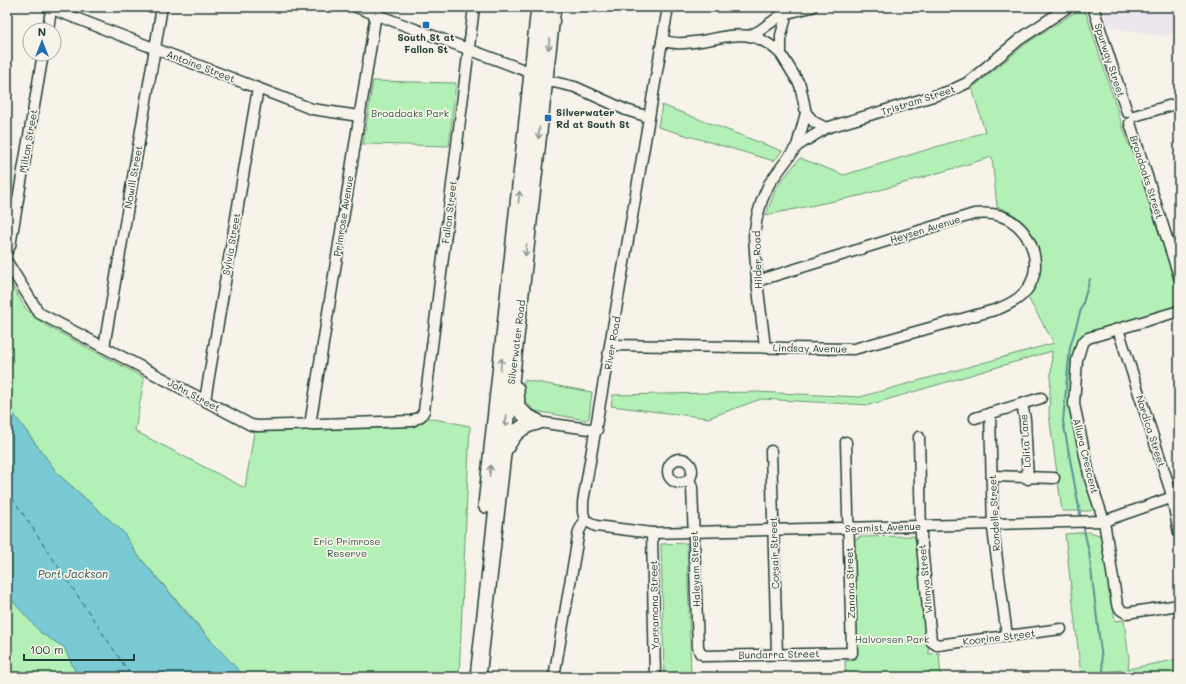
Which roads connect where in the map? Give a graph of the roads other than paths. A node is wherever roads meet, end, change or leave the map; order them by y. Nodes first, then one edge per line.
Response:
1 (162, 7) edge
2 (356, 7) edge
3 (474, 7) edge
4 (539, 7) edge
5 (553, 7) edge
6 (668, 7) edge
7 (812, 7) edge
8 (1068, 7) edge
9 (1093, 7) edge
10 (49, 8) edge
11 (786, 10) edge
12 (376, 11) edge
13 (48, 22) edge
14 (751, 35) junction
15 (662, 41) junction
16 (155, 49) junction
17 (469, 49) junction
18 (781, 54) junction
19 (42, 62) edge
20 (539, 77) junction
21 (258, 88) junction
22 (1179, 103) edge
23 (806, 113) junction
24 (359, 116) junction
25 (649, 116) junction
26 (1130, 117) junction
27 (826, 128) junction
28 (797, 146) junction
29 (7, 251) edge
30 (7, 262) edge
31 (1179, 276) edge
32 (756, 281) junction
33 (1023, 294) joint
34 (1179, 311) edge
35 (518, 322) junction
36 (1118, 329) junction
37 (611, 345) junction
38 (104, 347) junction
39 (764, 347) junction
40 (1040, 398) dead end
41 (205, 400) junction
42 (1022, 404) junction
43 (990, 414) junction
44 (421, 416) joint
45 (976, 418) dead end
46 (538, 422) junction
47 (310, 425) junction
48 (597, 430) junction
49 (919, 437) dead end
50 (846, 442) dead end
51 (771, 451) dead end
52 (502, 457) junction
53 (992, 476) junction
54 (1054, 478) dead end
55 (689, 479) dead end
56 (1028, 479) junction
57 (1175, 496) edge
58 (585, 520) junction
59 (1101, 521) junction
60 (993, 524) junction
61 (920, 526) junction
62 (848, 528) junction
63 (774, 529) junction
64 (695, 532) junction
65 (652, 533) junction
66 (1179, 533) edge
67 (1179, 605) edge
68 (1061, 630) dead end
69 (1007, 636) junction
70 (937, 645) joint
71 (852, 653) joint
72 (777, 654) junction
73 (705, 656) joint
74 (468, 677) edge
75 (478, 677) edge
76 (554, 677) edge
77 (655, 677) edge

1 - 16 street, Nowill Street
2 - 12 street
3 - 17 street, Fallon Street
4 - 20 highway, Silverwater Road
5 -> 20 highway, Silverwater Road
6 - 15 street, River Road
7 - 11 street
8 - 27 street, Tristram Street
9 - 26 street, Spurway Street
10 - 13 street
10 - 16 street, Antoine Street
11 - 14 street
11 - 18 street
12 - 17 street
12 - 24 street, Primrose Avenue
14 - 15 street
14 - 18 street
15 - 25 street, River Road
16 - 21 street, Antoine Street
16 - 38 street, Nowill Street
17 - 20 street
17 - 44 street, Fallon Street
18 - 23 street, Hilder Road
19 - 29 street, Milton Street
20 - 25 street
20 -> 35 highway, Silverwater Road
74 -> 20 highway, Silverwater Road
21 - 24 street, Antoine Street
21 - 41 street, Sylvia Street
22 - 26 street
23 - 27 street
23 - 28 street, Hilder Road
24 - 47 street, Primrose Avenue
25 - 37 street, River Road
26 - 31 street, Broadoaks Street
27 - 28 street, Tristram Street
28 - 32 street, Hilder Road
30 - 38 street, John Street
32 - 33 street, Heysen Avenue
32 - 39 street, Hilder Road
33 - 39 street, Lindsay Avenue
34 - 36 street, Allura Crescent
35 - 46 highway
35 -> 52 highway, Silverwater Road
36 - 57 street, Nordica Street
36 - 59 street, Allura Crescent
37 - 39 street, Lindsay Avenue
37 - 48 street, River Road
38 - 41 street, John Street
40 - 42 street
41 - 47 street, John Street
42 - 43 street
42 - 56 street, Lolita Lane
43 - 45 street
43 - 53 street, Rondelle Street
44 - 47 street, John Street
46 - 48 street
46 - 52 highway
48 - 58 street, River Road
49 - 61 street, Winnya Street
50 - 62 street, Zanana Street
51 - 63 street, Corsair Street
52 - 75 highway, Silverwater Road
53 - 56 street, Lolita Lane
53 - 60 street, Rondelle Street
54 - 56 street, Lolita Lane
55 - 64 street, Haleyam Street
57 - 59 street, Seamist Avenue
57 - 66 street, Nordica Street
58 - 65 street, Seamist Avenue
58 - 76 street, River Road
59 - 60 street, Seamist Avenue
59 - 67 street, Allura Crescent
60 - 61 street, Seamist Avenue
60 - 69 street, Rondelle Street
61 - 62 street, Seamist Avenue
61 - 70 street, Winnya Street
62 - 63 street, Seamist Avenue
62 - 71 street, Zanana Street
63 - 64 street, Seamist Avenue
63 - 72 street, Corsair Street
64 - 65 street, Seamist Avenue
64 - 73 street, Haleyam Street
65 - 77 street, Yarramona Street
68 - 69 street, Koorine Street
69 - 70 street, Koorine Street
71 - 72 street, Bundarra Street
72 - 73 street, Bundarra Street

